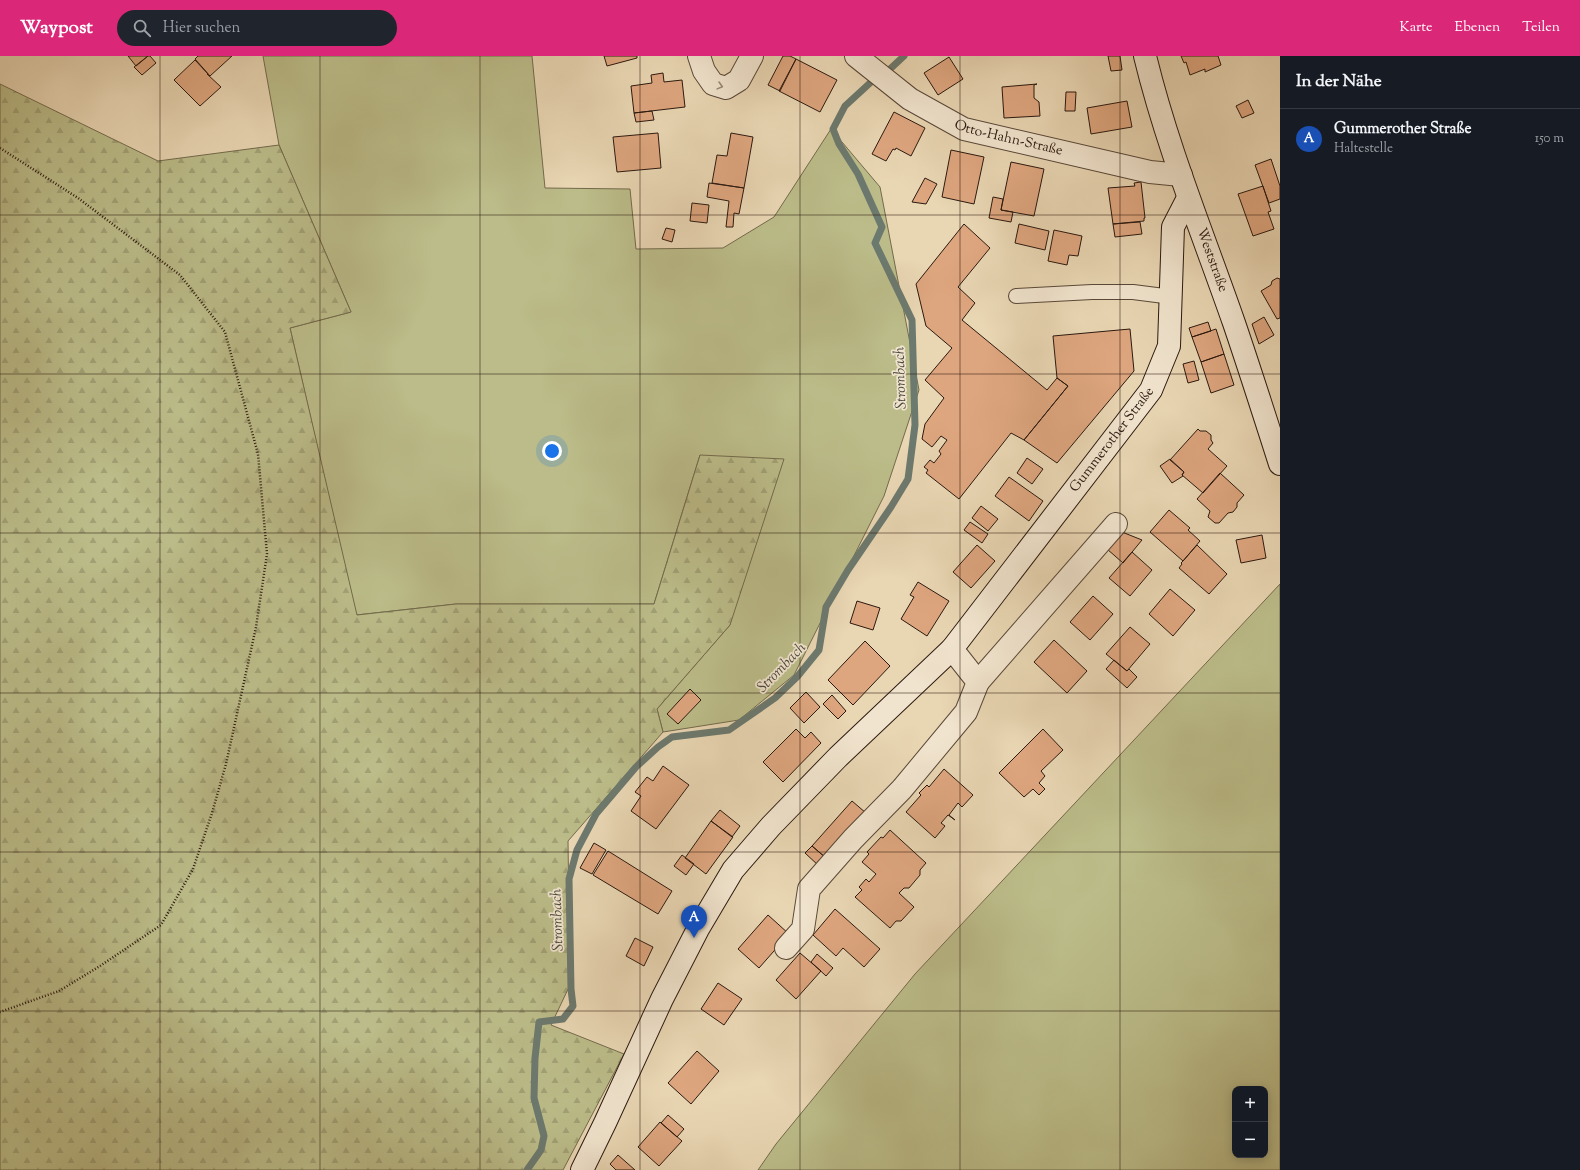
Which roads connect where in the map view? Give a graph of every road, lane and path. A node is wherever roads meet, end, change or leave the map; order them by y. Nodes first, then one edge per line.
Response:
1 (700, 56) edge
2 (752, 56) edge
3 (856, 56) edge
4 (1145, 56) edge
5 (0, 148) edge
6 (1181, 175) junction
7 (1188, 198) junction
8 (1016, 296) dead end
9 (1172, 297) junction
10 (1280, 464) edge
11 (1116, 524) dead end
12 (952, 649) junction
13 (978, 682) junction
14 (786, 948) dead end
15 (0, 1012) edge
16 (582, 1170) edge

1 -> 2 street
3 - 6 street, Otto-Hahn-Straße
4 - 6 street, Weststraße
5 - 15 path
6 - 7 street, Weststraße
7 - 9 street, Gummerother Straße
7 - 10 street, Weststraße
8 - 9 lane
9 - 12 street, Gummerother Straße
11 - 13 street
12 - 13 street
12 - 16 street, Gummerother Straße
13 - 14 street

